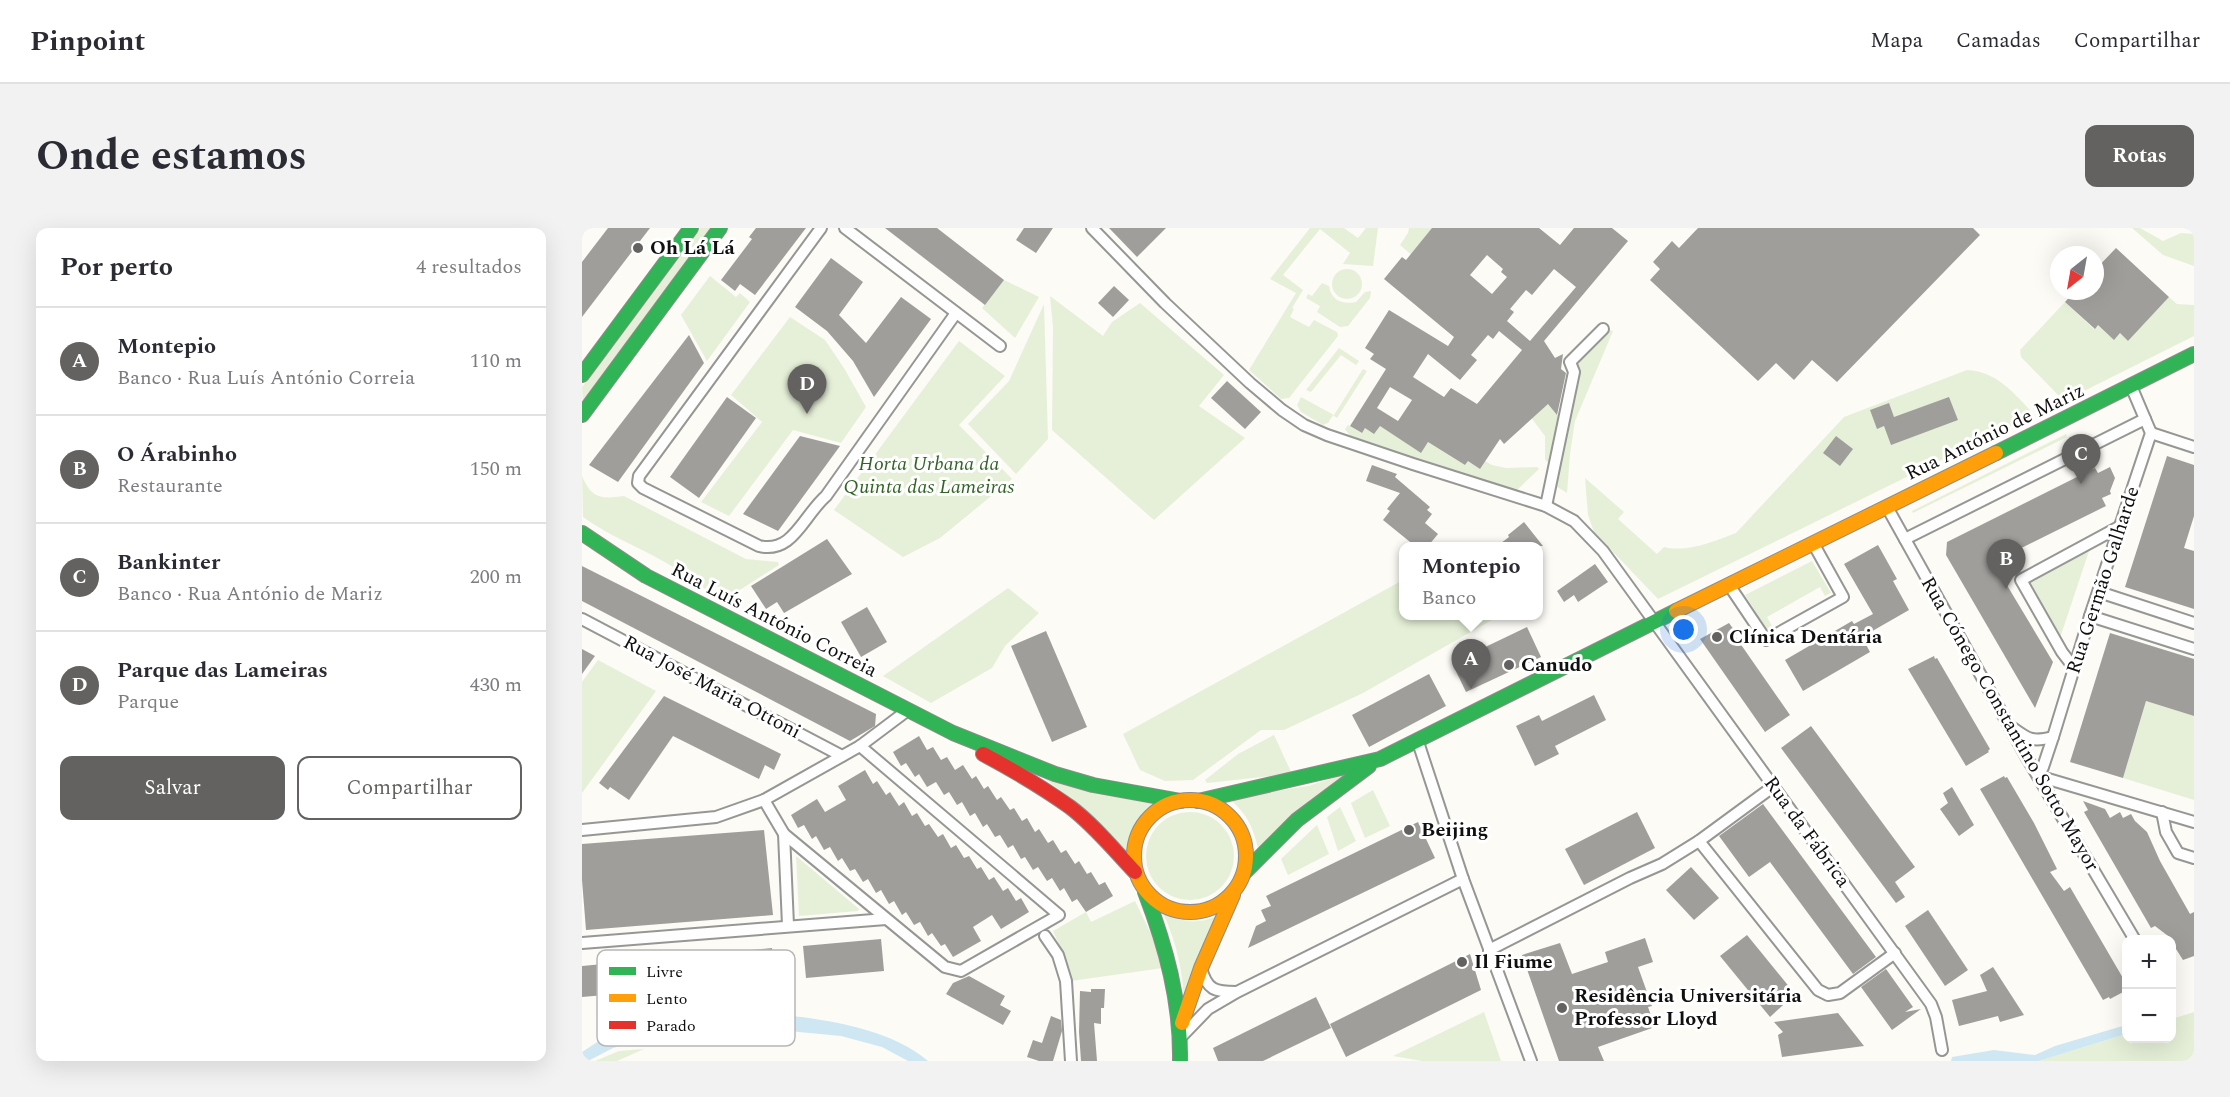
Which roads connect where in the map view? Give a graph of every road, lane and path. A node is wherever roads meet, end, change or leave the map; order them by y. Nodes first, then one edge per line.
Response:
1 (691, 228) edge
2 (720, 228) edge
3 (821, 228) edge
4 (844, 228) edge
5 (1092, 228) edge
6 (956, 313) junction
7 (1603, 329) dead end
8 (1000, 346) dead end
9 (2194, 354) edge
10 (582, 375) edge
11 (2131, 386) junction
12 (582, 416) edge
13 (2145, 419) junction
14 (2151, 433) junction
15 (2194, 447) edge
16 (1546, 506) junction
17 (1887, 507) junction
18 (2119, 527) junction
19 (582, 533) edge
20 (1905, 539) junction
21 (1813, 543) junction
22 (1729, 585) junction
23 (2099, 592) junction
24 (2091, 616) junction
25 (582, 619) edge
26 (1655, 622) junction
27 (2194, 623) edge
28 (2194, 649) edge
29 (2075, 669) junction
30 (908, 710) junction
31 (2010, 726) junction
32 (954, 733) junction
33 (2053, 737) junction
34 (1418, 742) junction
35 (860, 746) junction
36 (842, 756) junction
37 (1376, 761) junction
38 (2038, 776) junction
39 (1774, 786) junction
40 (764, 800) junction
41 (1181, 801) junction
42 (1198, 801) junction
43 (2162, 812) junction
44 (2194, 822) edge
45 (582, 830) edge
46 (784, 834) junction
47 (1699, 841) junction
48 (2194, 858) edge
49 (1135, 872) junction
50 (1244, 873) junction
51 (1463, 879) junction
52 (1144, 889) junction
53 (1236, 889) junction
54 (886, 919) junction
55 (788, 925) junction
56 (2133, 935) edge
57 (1045, 936) dead end
58 (582, 943) edge
59 (1489, 950) junction
60 (1895, 953) junction
61 (1201, 968) junction
62 (1237, 992) junction
63 (1181, 1031) junction
64 (1942, 1050) dead end
65 (1071, 1061) edge
66 (1180, 1061) edge
67 (1531, 1061) edge

1 - 10 street
2 - 12 street
3 - 6 street
4 - 6 street
5 - 16 street, Rua da Fábrica
6 - 8 street
7 - 16 street
9 - 11 street, Rua António de Mariz
11 - 13 street
11 - 17 street, Rua António de Mariz
13 - 14 street
13 - 20 street
14 - 15 street
14 - 18 street, Rua Germão Galharde
16 - 26 street, Rua da Fábrica
17 - 20 street, Rua Cónego Constantino Sotto Mayor
17 - 21 street, Rua António de Mariz
18 - 23 street, Rua Germão Galharde
18 - 29 street
19 - 30 street, Rua Luís António Correia
20 - 31 street, Rua Cónego Constantino Sotto Mayor
21 - 22 street, Rua António de Mariz
21 - 22 street
22 - 26 street, Rua António de Mariz
23 - 24 street, Rua Germão Galharde
23 - 27 street
24 - 28 street
24 - 29 street, Rua Germão Galharde
25 - 36 street, Rua José Maria Ottoni
26 - 34 street
26 - 39 street, Rua da Fábrica
29 - 33 street, Rua Germão Galharde
30 - 32 street, Rua Luís António Correia
30 - 35 street
31 - 33 street
31 - 38 street, Rua Cónego Constantino Sotto Mayor
32 - 41 street, Rua Luís António Correia
32 - 49 street, Rua Luís António Correia
33 - 38 street, Rua Germão Galharde
34 - 37 street
34 - 51 street
35 - 36 street
35 - 54 street
36 - 40 street
37 - 42 street
37 - 50 street
38 - 43 street
38 - 56 street, Rua Cónego Constantino Sotto Mayor
39 - 47 street
39 - 60 street, Rua da Fábrica
40 - 45 street
40 - 46 street
41 - 42 street
41 - 49 street
42 - 50 street
43 - 44 street
43 - 48 street
46 - 54 street
46 - 55 street
47 - 59 street
47 - 60 street
49 - 52 street
50 - 53 street
51 - 59 street
51 - 62 street
52 - 53 street
52 - 63 street
53 - 61 street
54 - 55 street
55 - 58 street
57 - 65 street
59 - 67 street
60 - 64 street, Rua da Fábrica
61 - 62 street
61 - 63 street
62 - 63 street
63 - 66 street

